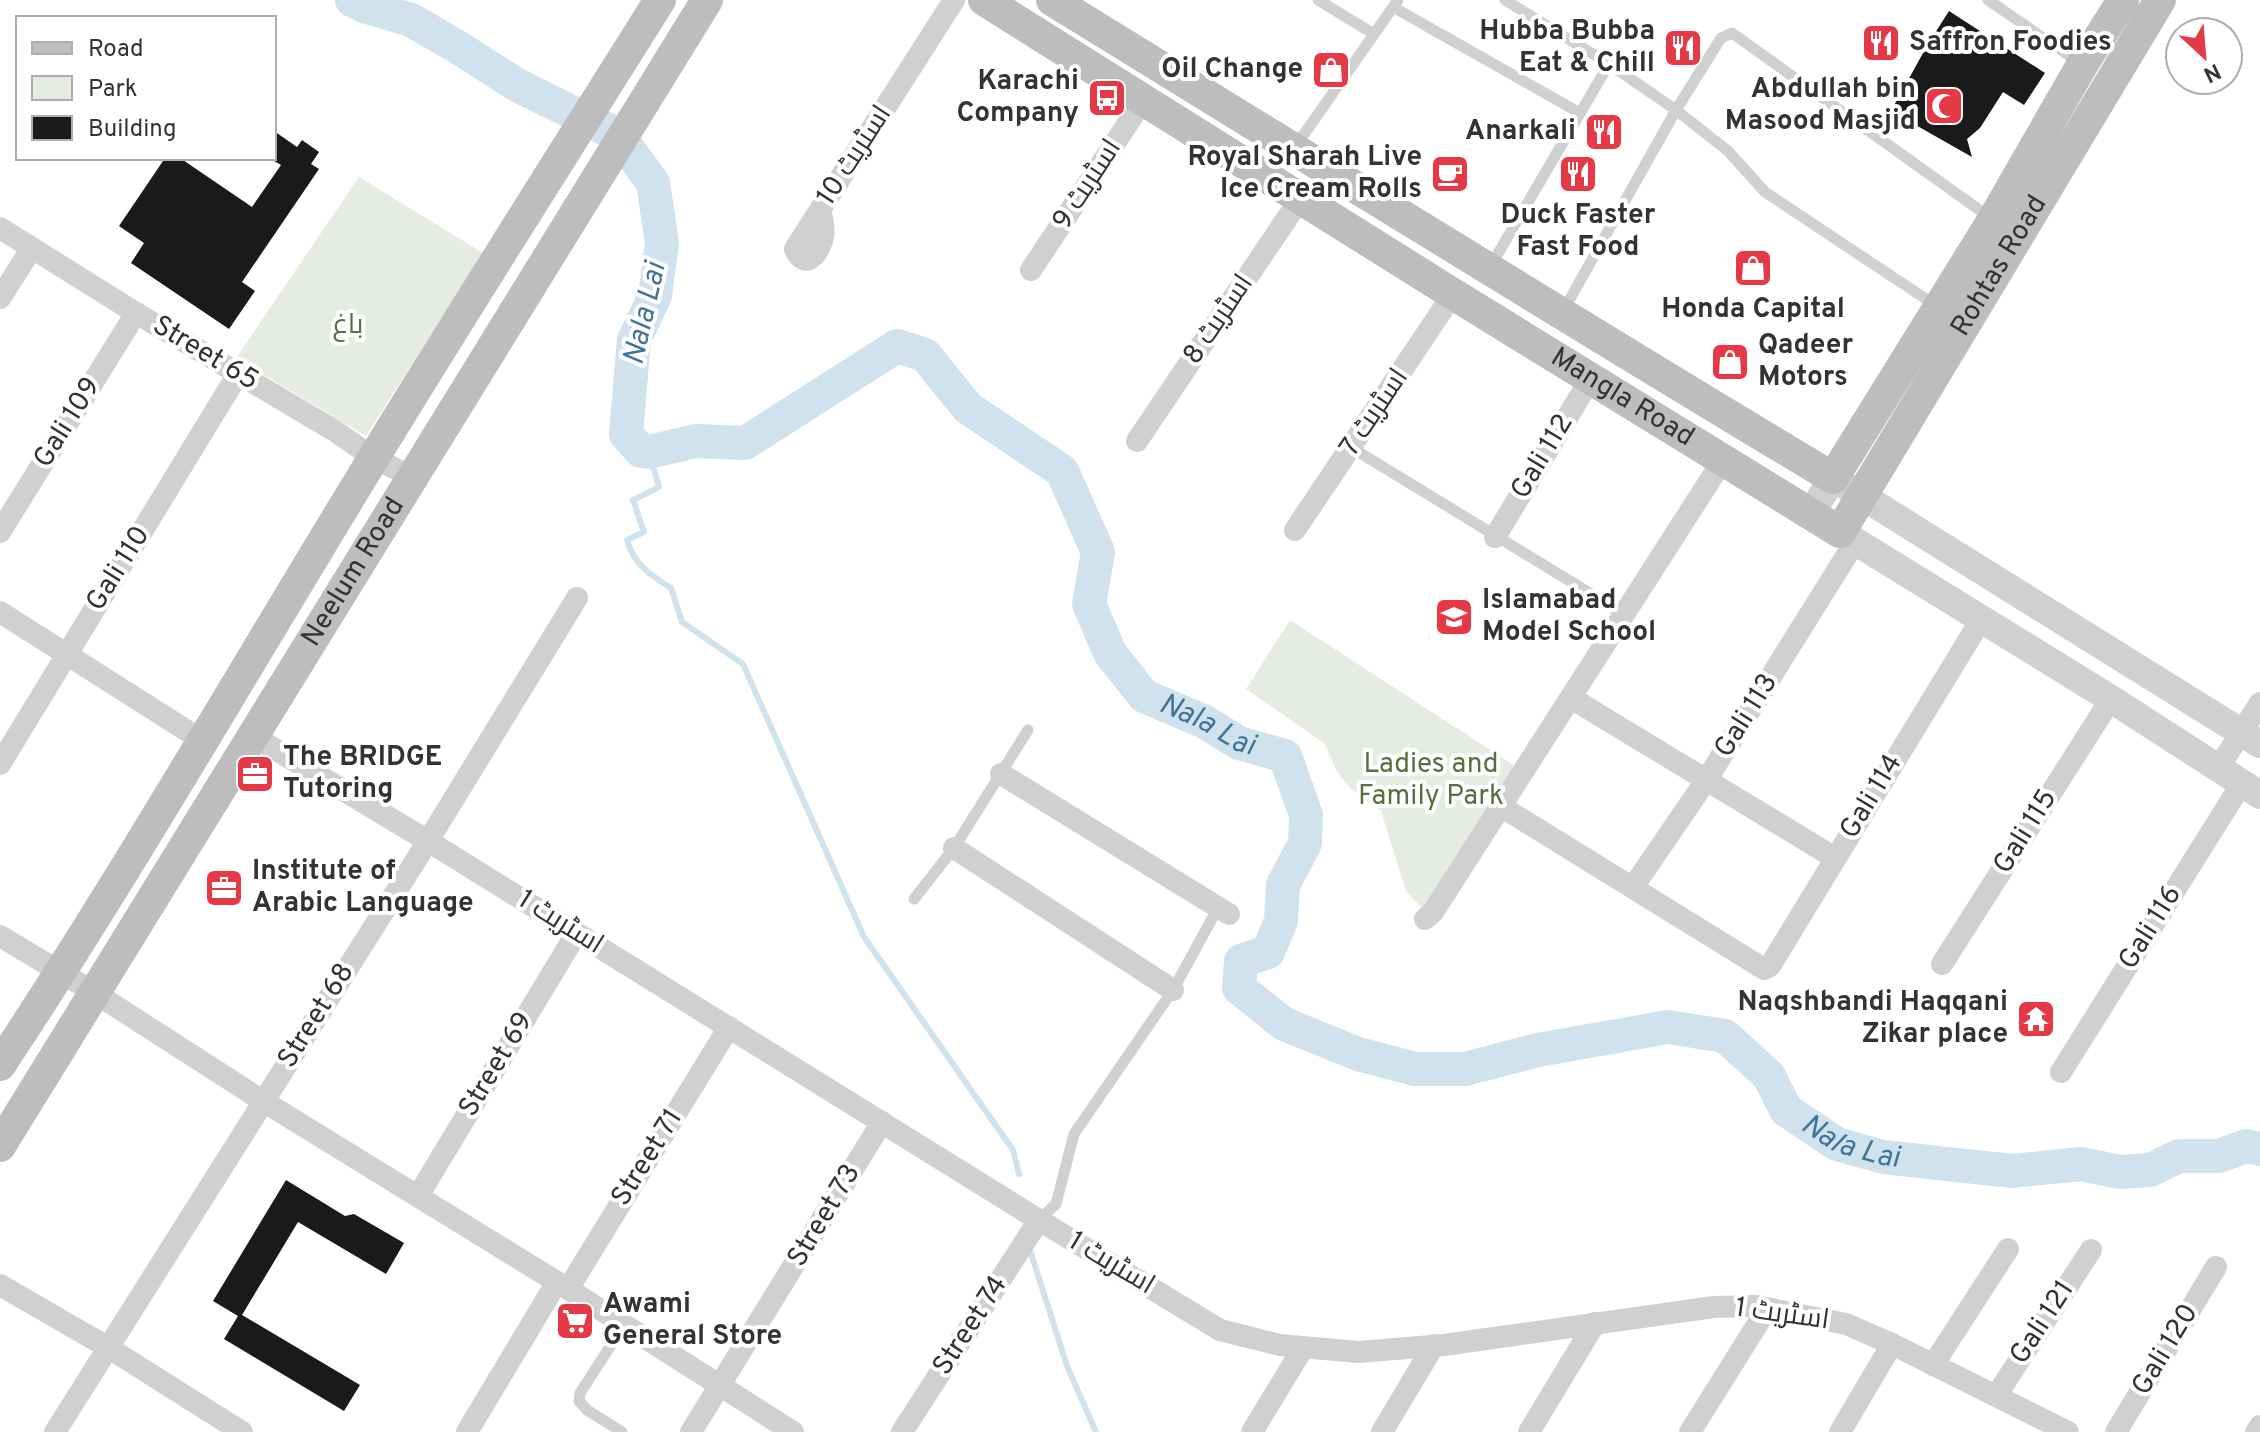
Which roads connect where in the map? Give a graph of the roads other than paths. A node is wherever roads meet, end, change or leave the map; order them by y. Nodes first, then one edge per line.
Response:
1 (660, 0) edge
2 (707, 0) edge
3 (954, 0) edge
4 (984, 0) edge
5 (1318, 0) edge
6 (1505, 0) edge
7 (1988, 0) edge
8 (2123, 0) edge
9 (2160, 0) edge
10 (1396, 3) edge
11 (1072, 8) edge
12 (1374, 34) junction
13 (1609, 64) junction
14 (2082, 65) junction
15 (1163, 94) junction
16 (1676, 110) junction
17 (1580, 113) junction
18 (1294, 148) junction
19 (1300, 199) junction
20 (820, 210) dead end
21 (1993, 220) junction
22 (0, 228) edge
23 (32, 248) junction
24 (1031, 270) dead end
25 (1488, 270) junction
26 (1445, 271) junction
27 (0, 298) edge
28 (1938, 308) junction
29 (136, 313) junction
30 (1561, 314) junction
31 (238, 374) junction
32 (1591, 378) junction
33 (1137, 441) dead end
34 (1352, 448) junction
35 (374, 458) junction
36 (1723, 460) junction
37 (412, 477) junction
38 (1833, 478) junction
39 (1862, 496) junction
40 (1811, 513) junction
41 (1295, 530) dead end
42 (0, 532) edge
43 (1495, 537) junction
44 (1848, 537) junction
45 (577, 598) dead end
46 (0, 612) edge
47 (1624, 614) junction
48 (1982, 618) junction
49 (66, 654) junction
50 (1571, 698) junction
51 (2111, 699) junction
52 (2260, 703) edge
53 (1028, 730) dead end
54 (253, 736) junction
55 (2250, 739) edge
56 (203, 741) junction
57 (0, 764) edge
58 (1001, 774) junction
59 (1707, 779) junction
60 (2240, 782) edge
61 (1502, 807) junction
62 (428, 841) junction
63 (954, 848) junction
64 (1835, 858) junction
65 (1633, 887) junction
66 (914, 899) dead end
67 (1229, 914) joint
68 (1425, 919) dead end
69 (576, 934) junction
70 (0, 936) edge
71 (1942, 964) dead end
72 (60, 973) junction
73 (1173, 990) junction
74 (95, 993) junction
75 (729, 1027) junction
76 (0, 1065) edge
77 (2061, 1072) dead end
78 (263, 1101) junction
79 (882, 1122) junction
80 (0, 1146) edge
81 (418, 1196) junction
82 (1039, 1220) junction
83 (2008, 1249) dead end
84 (2091, 1250) dead end
85 (2216, 1267) dead end
86 (0, 1285) edge
87 (562, 1286) junction
88 (1767, 1309) junction
89 (1595, 1323) junction
90 (624, 1325) junction
91 (1892, 1344) junction
92 (1434, 1345) junction
93 (109, 1348) junction
94 (1303, 1348) junction
95 (1933, 1365) junction
96 (720, 1387) junction
97 (1996, 1396) junction
98 (2032, 1425) edge
99 (2260, 1426) edge
100 (55, 1432) edge
101 (242, 1432) edge
102 (467, 1432) edge
103 (622, 1432) edge
104 (691, 1432) edge
105 (793, 1432) edge
106 (902, 1432) edge
107 (1252, 1432) edge
108 (1382, 1432) edge
109 (1529, 1432) edge
110 (1690, 1432) edge
111 (1840, 1432) edge
112 (2068, 1432) edge
113 (2116, 1432) edge
114 (2256, 1432) edge

1 - 35 main road, Neelum Road
2 - 37 main road, Neelum Road
3 - 20 street, اسٹریٹ 10
4 - 15 main road, Mangla Road
5 - 12 lane
6 - 13 lane
7 - 14 lane
8 - 14 main road, Rohtas Road
9 - 39 main road, Rohtas Road
10 - 12 lane
10 - 17 lane
11 - 15 main road, Mangla Road
12 - 18 lane
13 - 16 lane
13 - 17 lane
14 - 21 main road, Rohtas Road
15 - 18 main road, Mangla Road
15 - 19 main road, Mangla Road
15 - 24 street, اسٹریٹ 9
16 - 21 lane
16 - 28 lane
16 - 30 lane
17 - 25 lane
18 - 26 main road, Mangla Road
19 - 26 main road, Mangla Road
19 - 33 street, اسٹریٹ 8
21 - 28 main road, Rohtas Road
22 - 23 street, Street 65
23 - 27 street
23 - 29 street, Street 65
25 - 26 main road, Mangla Road
25 - 30 main road, Mangla Road
26 - 32 main road, Mangla Road
26 - 34 street, اسٹریٹ 7
28 - 38 main road, Rohtas Road
29 - 31 street, Street 65
29 - 42 street, Gali 109
30 - 38 main road, Mangla Road
31 - 35 street, Street 65
31 - 49 street, Gali 110
32 - 36 main road, Mangla Road
32 - 43 street, Gali 112
34 - 41 street, اسٹریٹ 7
34 - 43 lane
35 - 37 street, Street 65
35 - 56 main road, Neelum Road
36 - 40 main road, Mangla Road
36 - 47 street
37 - 54 main road, Neelum Road
38 - 39 street, Mangla Road
38 - 40 street
39 - 44 main road, Rohtas Road
39 - 55 street, Mangla Road
40 - 44 main road, Mangla Road
43 - 47 lane
44 - 48 street, Mangla Road
44 - 59 street, Gali 113
45 - 62 street, Street 68
46 - 49 street
47 - 50 street
48 - 51 street, Mangla Road
48 - 64 street, Gali 114
49 - 56 street
49 - 57 street, Gali 110
50 - 59 street
50 - 61 street
51 - 60 street, Mangla Road
51 - 71 street, Gali 115
52 - 55 street, Gali 116
53 - 58 lane
54 - 62 street, اسٹریٹ 1
54 - 74 main road, Neelum Road
55 - 60 street, Gali 116
56 - 72 main road, Neelum Road
58 - 63 lane
58 - 67 street
59 - 64 street
59 - 65 street, Gali 113
60 - 77 street, Gali 116
61 - 65 street
61 - 68 street
62 - 69 street, اسٹریٹ 1
62 - 78 street, Street 68
63 - 66 lane
63 - 73 street
64 - 65 street, Gali 114
67 - 73 lane
69 - 75 street, اسٹریٹ 1
69 - 81 street, Street 69
70 - 72 street
72 - 74 street
72 - 76 main road, Neelum Road
73 - 82 lane
74 - 78 street
74 - 80 main road, Neelum Road
75 - 79 street, اسٹریٹ 1
75 - 87 street, Street 71
78 - 81 street
78 - 93 street, Street 68
79 - 82 street, اسٹریٹ 1
79 - 96 street, Street 73
81 - 87 street
82 - 94 street, اسٹریٹ 1
82 - 106 street, Street 74
83 - 95 street
84 - 97 street, Gali 121
85 - 113 street, Gali 120
86 - 93 street
87 - 90 street
87 - 102 street, Street 71
88 - 89 street, اسٹریٹ 1
88 - 91 street, اسٹریٹ 1
88 - 110 street
89 - 92 street, اسٹریٹ 1
89 - 109 street
90 - 96 street
90 - 103 lane
91 - 95 street, اسٹریٹ 1
91 - 111 street
92 - 94 street, اسٹریٹ 1
92 - 108 street
93 - 100 street, Street 68
93 - 101 street
94 - 107 street
95 - 97 street, اسٹریٹ 1
96 - 104 street, Street 73
96 - 105 street
97 - 98 street, اسٹریٹ 1
98 - 112 street, اسٹریٹ 1
99 - 114 street

